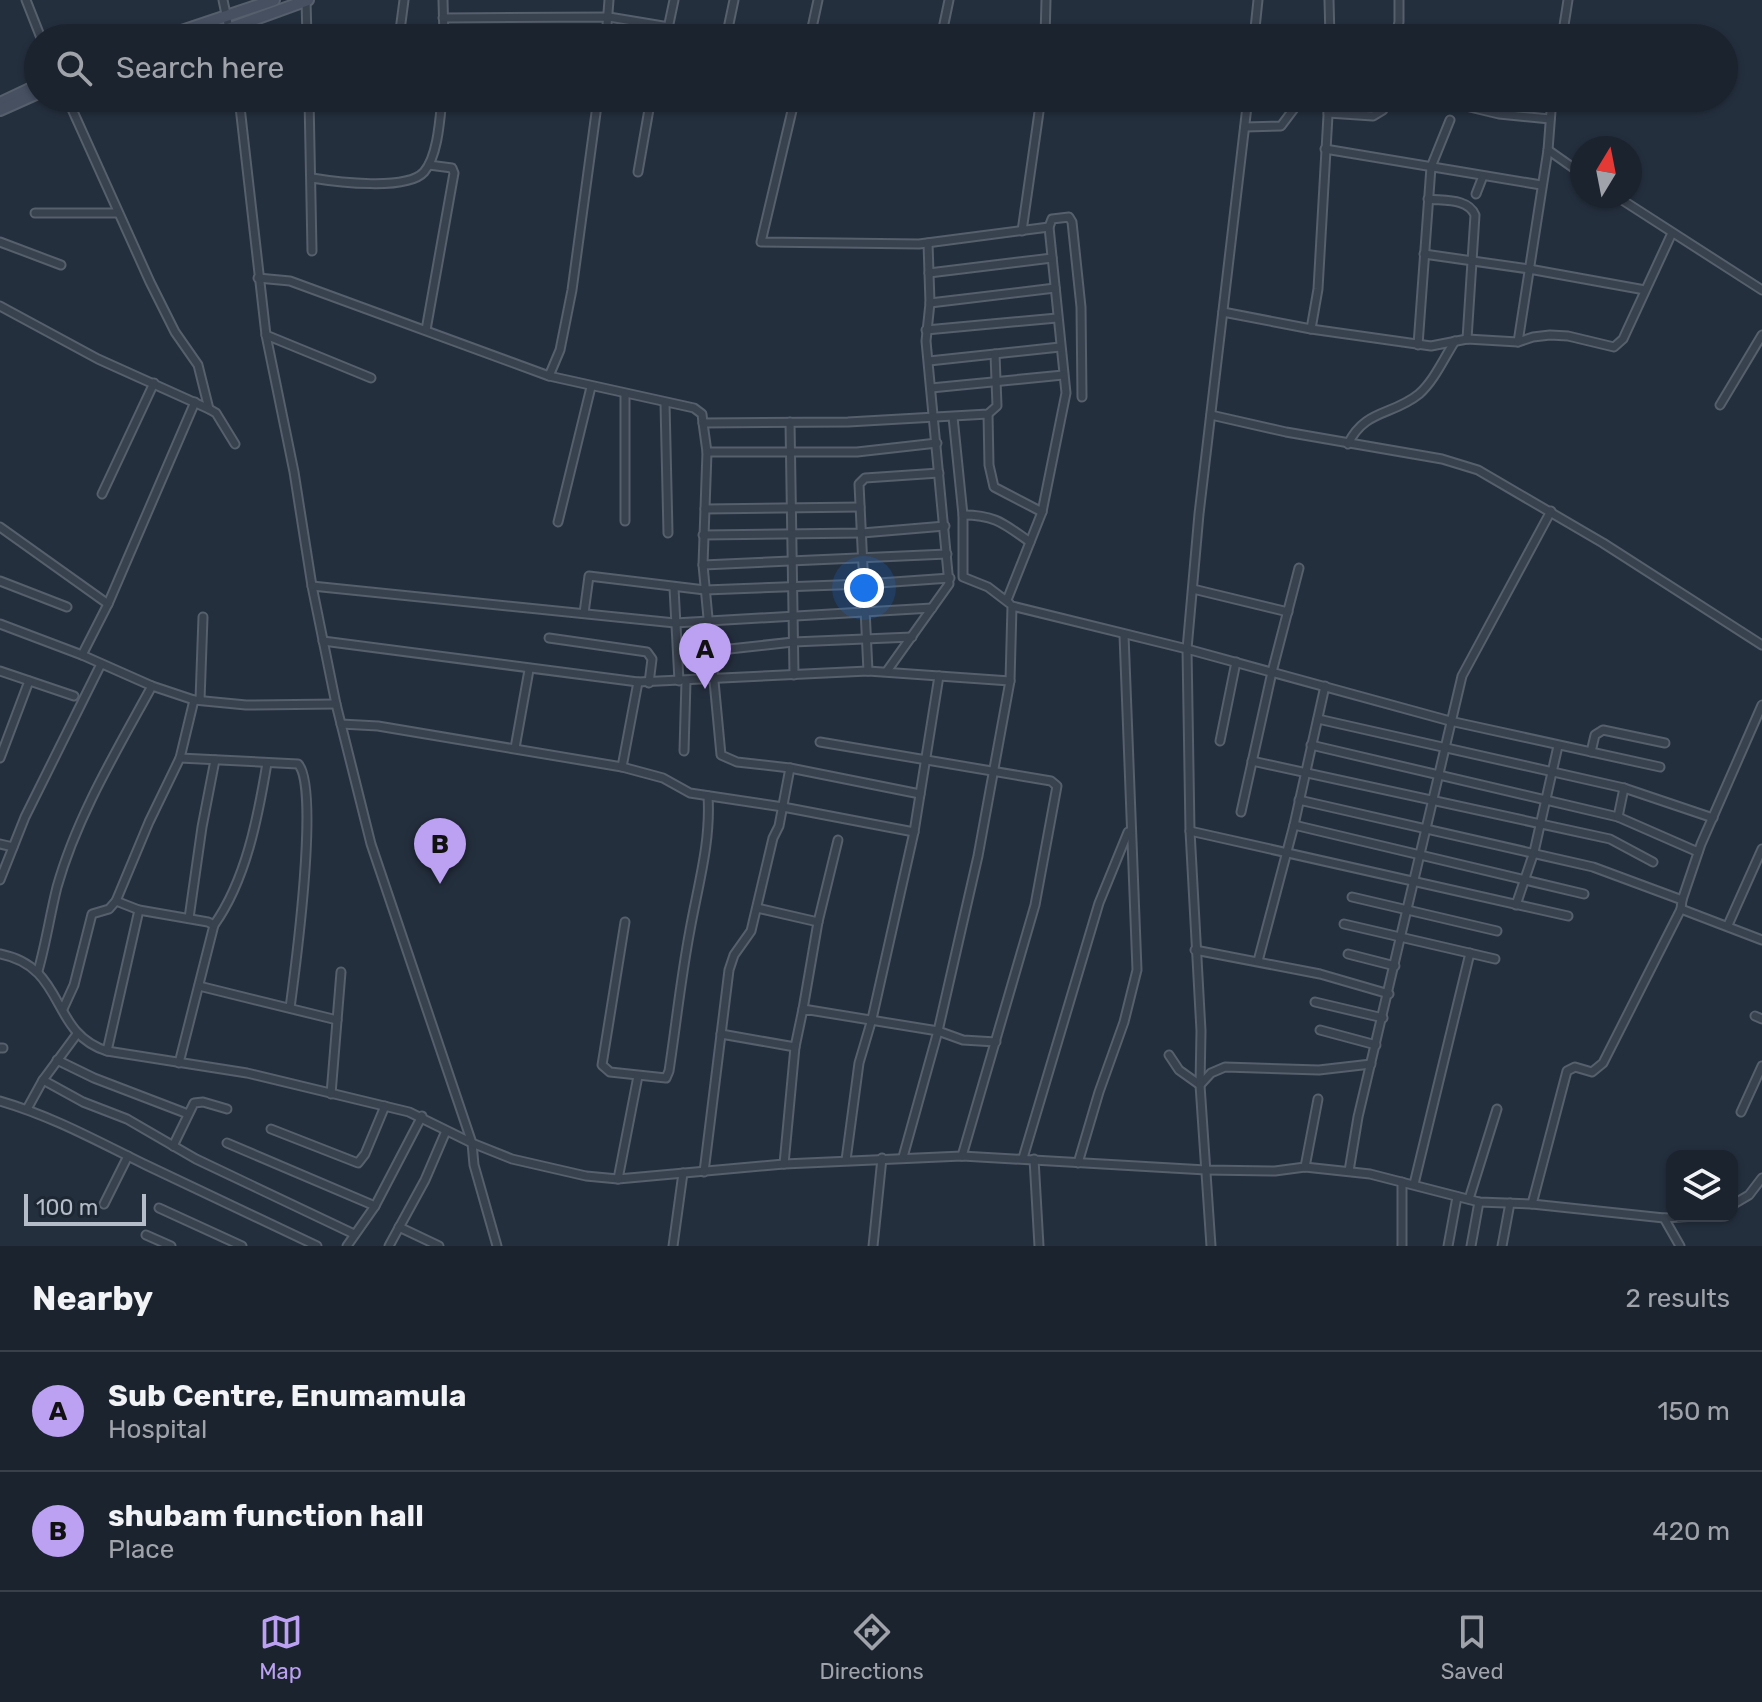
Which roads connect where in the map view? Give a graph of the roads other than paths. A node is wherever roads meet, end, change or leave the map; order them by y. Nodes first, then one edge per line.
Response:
1 (26, 0) edge
2 (223, 0) edge
3 (274, 0) edge
4 (306, 0) edge
5 (404, 0) edge
6 (443, 0) edge
7 (609, 0) edge
8 (674, 0) edge
9 (734, 0) edge
10 (818, 0) edge
11 (949, 0) edge
12 (1046, 0) edge
13 (1258, 0) edge
14 (1329, 0) edge
15 (1399, 0) edge
16 (1568, 0) edge
17 (226, 14) junction
18 (609, 17) junction
19 (443, 18) junction
20 (35, 24) edge
21 (199, 24) edge
22 (228, 24) edge
23 (253, 24) edge
24 (307, 24) edge
25 (401, 24) edge
26 (443, 24) edge
27 (608, 24) edge
28 (651, 24) edge
29 (670, 24) edge
30 (729, 24) edge
31 (813, 24) edge
32 (944, 24) edge
33 (1045, 24) edge
34 (1255, 24) edge
35 (1330, 24) edge
36 (1396, 24) edge
37 (1564, 24) edge
38 (24, 92) edge
39 (24, 99) edge
40 (0, 103) edge
41 (0, 110) edge
42 (73, 112) edge
43 (240, 112) edge
44 (310, 112) edge
45 (441, 112) edge
46 (596, 112) edge
47 (649, 112) edge
48 (792, 112) edge
49 (1039, 112) edge
50 (1247, 112) edge
51 (1292, 112) edge
52 (1380, 112) edge
53 (1491, 112) edge
54 (1551, 112) edge
55 (1328, 113) joint
56 (1550, 119) junction
57 (1450, 120) dead end
58 (1245, 127) junction
59 (1325, 149) junction
60 (1548, 150) junction
61 (429, 165) junction
62 (1570, 166) edge
63 (1431, 167) junction
64 (638, 172) dead end
65 (1483, 176) junction
66 (312, 178) junction
67 (1541, 185) junction
68 (1476, 194) dead end
69 (1428, 199) junction
70 (1634, 208) edge
71 (35, 213) dead end
72 (118, 213) junction
73 (1049, 227) junction
74 (1022, 231) junction
75 (1672, 233) junction
76 (0, 242) edge
77 (928, 243) junction
78 (312, 251) dead end
79 (1424, 254) junction
80 (1052, 258) junction
81 (1471, 261) junction
82 (61, 265) dead end
83 (1529, 269) junction
84 (929, 273) junction
85 (258, 278) junction
86 (1055, 288) junction
87 (1645, 290) junction
88 (1762, 290) edge
89 (930, 303) junction
90 (0, 306) edge
91 (1223, 312) junction
92 (1057, 318) junction
93 (1311, 329) junction
94 (426, 330) junction
95 (926, 330) junction
96 (266, 335) junction
97 (1762, 335) edge
98 (1467, 339) junction
99 (1455, 340) junction
100 (1518, 342) junction
101 (1418, 345) junction
102 (1060, 347) junction
103 (995, 354) junction
104 (929, 361) junction
105 (1063, 375) junction
106 (549, 376) junction
107 (371, 378) dead end
108 (154, 383) junction
109 (996, 383) junction
110 (591, 387) junction
111 (931, 388) junction
112 (625, 394) junction
113 (1082, 397) dead end
114 (195, 402) junction
115 (665, 403) junction
116 (1720, 405) dead end
117 (209, 409) junction
118 (988, 414) junction
119 (1211, 415) junction
120 (953, 417) junction
121 (936, 418) junction
122 (790, 422) junction
123 (703, 423) junction
124 (937, 443) junction
125 (235, 444) dead end
126 (1348, 444) junction
127 (707, 452) junction
128 (790, 454) junction
129 (939, 473) junction
130 (102, 494) dead end
131 (860, 507) junction
132 (791, 508) junction
133 (705, 509) junction
134 (1551, 511) junction
135 (1042, 512) junction
136 (963, 515) junction
137 (625, 521) dead end
138 (558, 522) dead end
139 (945, 526) junction
140 (0, 527) edge
141 (668, 533) dead end
142 (862, 533) junction
143 (703, 535) junction
144 (791, 535) junction
145 (1030, 542) junction
146 (947, 554) junction
147 (863, 558) junction
148 (792, 560) junction
149 (703, 565) junction
150 (1299, 568) dead end
151 (950, 578) junction
152 (0, 581) edge
153 (865, 584) junction
154 (312, 586) junction
155 (674, 588) junction
156 (792, 588) junction
157 (1193, 589) junction
158 (705, 590) junction
159 (1009, 603) junction
160 (108, 604) junction
161 (67, 607) dead end
162 (932, 608) junction
163 (866, 612) junction
164 (1288, 612) junction
165 (584, 613) junction
166 (793, 616) junction
167 (203, 617) dead end
168 (675, 623) junction
169 (708, 623) junction
170 (0, 624) edge
171 (1124, 635) junction
172 (912, 637) junction
173 (549, 638) dead end
174 (867, 639) junction
175 (323, 641) junction
176 (793, 642) junction
177 (1762, 645) edge
178 (1187, 649) junction
179 (711, 651) junction
180 (82, 655) junction
181 (1236, 662) junction
182 (101, 664) junction
183 (529, 670) junction
184 (0, 671) edge
185 (868, 671) junction
186 (887, 671) junction
187 (1272, 672) junction
188 (794, 675) junction
189 (939, 676) junction
190 (713, 679) junction
191 (29, 681) junction
192 (682, 681) junction
193 (1010, 681) junction
194 (638, 682) junction
195 (649, 683) junction
196 (152, 686) junction
197 (1325, 686) junction
198 (74, 696) dead end
199 (197, 700) junction
200 (336, 704) junction
201 (1762, 705) edge
202 (1318, 719) junction
203 (1450, 721) junction
204 (341, 724) junction
205 (1220, 741) dead end
206 (820, 742) dead end
207 (1665, 743) dead end
208 (1311, 745) junction
209 (1558, 746) junction
210 (515, 748) junction
211 (1444, 749) junction
212 (684, 751) dead end
213 (1591, 752) junction
214 (0, 758) edge
215 (180, 758) junction
216 (215, 760) junction
217 (925, 760) junction
218 (1252, 761) junction
219 (267, 763) junction
220 (622, 767) junction
221 (1660, 767) dead end
222 (790, 768) junction
223 (992, 771) junction
224 (1305, 771) junction
225 (1552, 772) junction
226 (1437, 775) junction
227 (1624, 788) junction
228 (920, 794) junction
229 (708, 796) junction
230 (1546, 799) junction
231 (1299, 800) junction
232 (1433, 802) junction
233 (783, 807) junction
234 (1241, 812) dead end
235 (1618, 817) junction
236 (1713, 818) junction
237 (1294, 825) junction
238 (1540, 825) junction
239 (1427, 828) junction
240 (1129, 830) junction
241 (1190, 831) junction
242 (914, 832) junction
243 (838, 840) dead end
244 (0, 844) edge
245 (13, 847) junction
246 (1762, 849) edge
247 (1534, 852) junction
248 (1698, 852) junction
249 (1286, 854) junction
250 (1420, 855) junction
251 (1653, 862) dead end
252 (0, 880) edge
253 (1524, 880) junction
254 (1414, 884) junction
255 (1584, 894) dead end
256 (1352, 897) dead end
257 (116, 901) junction
258 (1682, 904) junction
259 (1516, 905) junction
260 (757, 908) junction
261 (1409, 909) junction
262 (139, 910) junction
263 (1568, 916) dead end
264 (189, 918) junction
265 (625, 922) dead end
266 (818, 922) junction
267 (1344, 924) dead end
268 (214, 925) junction
269 (1728, 925) junction
270 (1497, 931) dead end
271 (1403, 937) junction
272 (1762, 940) edge
273 (1195, 950) junction
274 (1470, 953) junction
275 (0, 954) edge
276 (1348, 954) dead end
277 (1495, 959) dead end
278 (1258, 961) junction
279 (1395, 966) junction
280 (38, 971) junction
281 (341, 972) dead end
282 (199, 986) junction
283 (1389, 994) junction
284 (1315, 1002) dead end
285 (290, 1008) junction
286 (63, 1009) junction
287 (803, 1009) junction
288 (1383, 1018) junction
289 (872, 1019) junction
290 (337, 1020) junction
291 (1320, 1030) dead end
292 (938, 1031) junction
293 (77, 1034) junction
294 (721, 1034) junction
295 (996, 1042) junction
296 (1376, 1045) junction
297 (795, 1047) junction
298 (107, 1051) junction
299 (1169, 1055) dead end
300 (57, 1060) junction
301 (179, 1063) junction
302 (1371, 1064) junction
303 (1762, 1066) edge
304 (638, 1076) junction
305 (43, 1080) junction
306 (1200, 1085) junction
307 (331, 1094) junction
308 (1318, 1099) dead end
309 (0, 1101) edge
310 (385, 1106) junction
311 (27, 1109) junction
312 (227, 1109) dead end
313 (1497, 1109) dead end
314 (1741, 1112) dead end
315 (188, 1114) junction
316 (422, 1116) junction
317 (271, 1129) dead end
318 (446, 1131) junction
319 (227, 1143) dead end
320 (472, 1143) junction
321 (173, 1146) junction
322 (128, 1156) junction
323 (962, 1156) junction
324 (903, 1157) junction
325 (882, 1158) junction
326 (1023, 1158) junction
327 (1034, 1159) junction
328 (846, 1160) junction
329 (1078, 1163) junction
330 (784, 1164) junction
331 (1305, 1167) junction
332 (1206, 1170) junction
333 (1349, 1171) junction
334 (704, 1172) junction
335 (683, 1173) junction
336 (1762, 1178) edge
337 (618, 1179) junction
338 (1402, 1182) junction
339 (1414, 1184) junction
340 (1457, 1197) junction
341 (1469, 1199) junction
342 (1738, 1201) edge
343 (1479, 1202) junction
344 (1510, 1203) junction
345 (104, 1204) dead end
346 (1532, 1204) junction
347 (375, 1206) junction
348 (159, 1208) dead end
349 (1664, 1218) joint
350 (399, 1227) junction
351 (354, 1234) junction
352 (146, 1235) dead end
353 (171, 1246) edge
354 (242, 1246) edge
355 (317, 1246) edge
356 (347, 1246) edge
357 (389, 1246) edge
358 (439, 1246) edge
359 (497, 1246) edge
360 (673, 1246) edge
361 (873, 1246) edge
362 (1039, 1246) edge
363 (1211, 1246) edge
364 (1402, 1246) edge
365 (1448, 1246) edge
366 (1471, 1246) edge
367 (1502, 1246) edge
368 (1680, 1246) edge

1 - 20 street
2 - 17 street
3 - 17 main road
4 - 23 main road
4 - 24 street
5 - 25 street
6 - 19 street
7 - 18 street
8 - 29 street
9 - 30 street
10 - 31 street
11 - 32 street
12 - 33 street
13 - 34 street
14 - 35 street
15 - 36 street
16 - 37 street
17 - 21 main road
17 - 22 street
18 - 19 street
18 - 27 street
18 - 28 street
19 - 26 street
38 - 40 main road
39 - 41 main road
42 - 72 street
43 - 85 street
44 - 66 street
45 - 61 street
46 - 106 street
47 - 64 street
48 - 77 street
49 - 74 street
50 - 58 street
51 - 58 street
52 - 55 street
53 - 56 street
54 - 56 street
55 - 59 street
56 - 60 street
57 - 63 street
58 - 91 street
59 - 63 street
59 - 93 street
60 - 62 street
60 - 67 street
61 - 66 street
61 - 94 street
63 - 65 street
63 - 69 street
65 - 67 street
65 - 68 street
66 - 78 street
67 - 83 street
69 - 79 street
69 - 81 street
70 - 75 street
71 - 72 street
72 - 117 street
73 - 74 street
73 - 80 street
73 - 113 street
74 - 77 street
75 - 87 street
75 - 88 street
76 - 82 street
77 - 84 street
79 - 81 street
79 - 101 street
80 - 84 street
80 - 86 street
81 - 83 street
81 - 98 street
83 - 87 street
83 - 100 street
84 - 89 street
85 - 94 street
85 - 96 street
86 - 89 street
86 - 92 street
87 - 100 street
89 - 95 street
90 - 108 street
91 - 93 street
91 - 119 street
92 - 95 street
92 - 102 street
93 - 101 street
94 - 106 street
95 - 104 street
96 - 107 street
96 - 154 street
97 - 116 street
98 - 99 street
98 - 100 street
99 - 101 street
99 - 126 street
102 - 103 street
102 - 105 street
103 - 104 street
103 - 109 street
104 - 111 street
105 - 109 street
105 - 135 street
106 - 110 street
108 - 114 street
108 - 130 street
109 - 111 street
109 - 118 street
110 - 112 street
110 - 138 street
111 - 121 street
112 - 115 street
112 - 137 street
114 - 117 street
114 - 160 street
115 - 123 street
115 - 141 street
117 - 125 street
118 - 120 street
118 - 135 street
119 - 126 street
119 - 157 street
120 - 121 street
120 - 136 street
121 - 122 street
121 - 124 street
122 - 123 street
122 - 128 street
123 - 127 street
124 - 128 street
124 - 129 street
126 - 134 street
127 - 128 street
127 - 133 street
128 - 132 street
129 - 131 street
129 - 139 street
131 - 132 street
131 - 142 street
132 - 133 street
132 - 144 street
133 - 143 street
134 - 177 street
134 - 203 street
135 - 145 street
136 - 145 street
136 - 159 street
139 - 142 street
139 - 146 street
140 - 160 street
142 - 144 street
142 - 147 street
143 - 144 street
143 - 149 street
144 - 148 street
145 - 159 street
146 - 147 street
146 - 151 street
147 - 148 street
147 - 153 street
148 - 149 street
148 - 156 street
149 - 158 street
150 - 164 street
151 - 153 street
151 - 162 street
152 - 161 street
153 - 156 street
153 - 163 street
154 - 165 street
154 - 175 street
155 - 158 street
155 - 165 street
155 - 168 street
156 - 158 street
156 - 166 street
157 - 164 street
157 - 178 street
158 - 169 street
159 - 171 street
159 - 193 street
160 - 180 street
162 - 163 street
162 - 172 street
163 - 166 street
163 - 174 street
164 - 187 street
165 - 168 street
166 - 169 street
166 - 176 street
167 - 199 street
168 - 169 street
168 - 192 street
169 - 179 street
170 - 180 street
171 - 178 street
171 - 240 street
172 - 174 street
172 - 186 street
173 - 195 street
174 - 176 street
174 - 185 street
175 - 183 street
175 - 200 street
176 - 179 street
176 - 188 street
178 - 181 street
178 - 241 street
179 - 190 street
180 - 182 street
181 - 187 street
181 - 205 street
182 - 196 street
182 - 245 street
183 - 194 street
183 - 210 street
184 - 191 street
185 - 186 street
185 - 188 street
186 - 189 street
187 - 197 street
187 - 218 street
188 - 190 street
189 - 193 street
189 - 217 street
190 - 192 street
190 - 222 street
191 - 198 street
191 - 214 street
192 - 195 street
192 - 212 street
193 - 223 street
194 - 195 street
194 - 220 street
196 - 199 street
196 - 280 street
197 - 202 street
197 - 203 street
199 - 200 street
199 - 215 street
200 - 204 street
201 - 236 street
202 - 208 street
202 - 211 street
203 - 209 street
203 - 211 street
204 - 210 street
204 - 320 street
206 - 217 street
207 - 213 street
208 - 224 street
208 - 226 street
209 - 213 street
209 - 225 street
210 - 220 street
211 - 225 street
211 - 226 street
213 - 221 street
215 - 216 street
215 - 257 street
216 - 219 street
216 - 264 street
217 - 223 street
217 - 228 street
218 - 224 street
218 - 234 street
219 - 268 street
219 - 285 street
220 - 229 street
222 - 228 street
222 - 233 street
223 - 292 street
223 - 295 street
224 - 231 street
224 - 232 street
225 - 227 street
225 - 230 street
226 - 230 street
226 - 232 street
227 - 235 street
227 - 236 street
228 - 242 street
229 - 233 street
229 - 304 street
230 - 235 street
230 - 238 street
231 - 237 street
231 - 239 street
232 - 238 street
232 - 239 street
233 - 242 street
233 - 260 street
235 - 248 street
236 - 248 street
237 - 249 street
237 - 250 street
238 - 247 street
238 - 251 street
239 - 247 street
239 - 250 street
240 - 326 street
240 - 329 street
241 - 249 street
241 - 273 street
242 - 289 street
243 - 266 street
244 - 245 street
245 - 252 street
246 - 269 street
247 - 253 street
247 - 258 street
248 - 258 street
249 - 254 street
249 - 278 street
250 - 253 street
250 - 254 street
253 - 255 street
253 - 259 street
254 - 259 street
254 - 261 street
256 - 261 street
257 - 262 street
257 - 286 street
258 - 269 street
258 - 346 street
259 - 263 street
260 - 266 street
260 - 294 street
261 - 270 street
261 - 271 street
262 - 264 street
262 - 298 street
264 - 268 street
265 - 304 street
266 - 287 street
267 - 271 street
268 - 282 street
269 - 272 street
271 - 274 street
271 - 279 street
273 - 278 street
273 - 306 street
274 - 277 street
274 - 339 street
275 - 280 street
276 - 279 street
278 - 283 street
279 - 283 street
280 - 286 street
281 - 290 street
282 - 285 street
282 - 301 street
283 - 288 street
284 - 288 street
285 - 290 street
286 - 293 street
287 - 289 street
287 - 297 street
288 - 296 street
289 - 292 street
289 - 328 street
290 - 307 street
291 - 296 street
292 - 295 street
292 - 324 street
293 - 298 street
293 - 300 street
294 - 297 street
294 - 334 street
295 - 323 street
296 - 302 street
297 - 330 street
298 - 301 street
299 - 306 street
300 - 305 street
300 - 315 street
301 - 307 street
302 - 306 street
302 - 333 street
303 - 314 street
304 - 337 street
305 - 311 street
305 - 321 street
306 - 332 street
307 - 310 street
308 - 331 street
309 - 311 street
310 - 316 street
310 - 317 street
311 - 322 street
312 - 315 street
313 - 341 street
315 - 321 street
316 - 318 street
316 - 347 street
318 - 320 street
318 - 350 street
319 - 347 street
320 - 337 street
320 - 359 street
321 - 351 street
322 - 345 street
322 - 355 street
323 - 324 street
323 - 326 street
324 - 325 street
325 - 328 street
325 - 361 street
326 - 327 street
327 - 329 street
327 - 362 street
328 - 330 street
329 - 332 street
330 - 334 street
331 - 332 street
331 - 333 street
332 - 363 street
333 - 338 street
334 - 335 street
335 - 337 street
335 - 360 street
336 - 342 street
338 - 339 street
338 - 364 street
339 - 340 street
340 - 341 street
340 - 365 street
341 - 343 street
343 - 344 street
343 - 366 street
344 - 346 street
344 - 367 street
346 - 349 street
347 - 351 street
348 - 354 street
349 - 368 street
350 - 357 street
350 - 358 street
351 - 356 street
352 - 353 street

